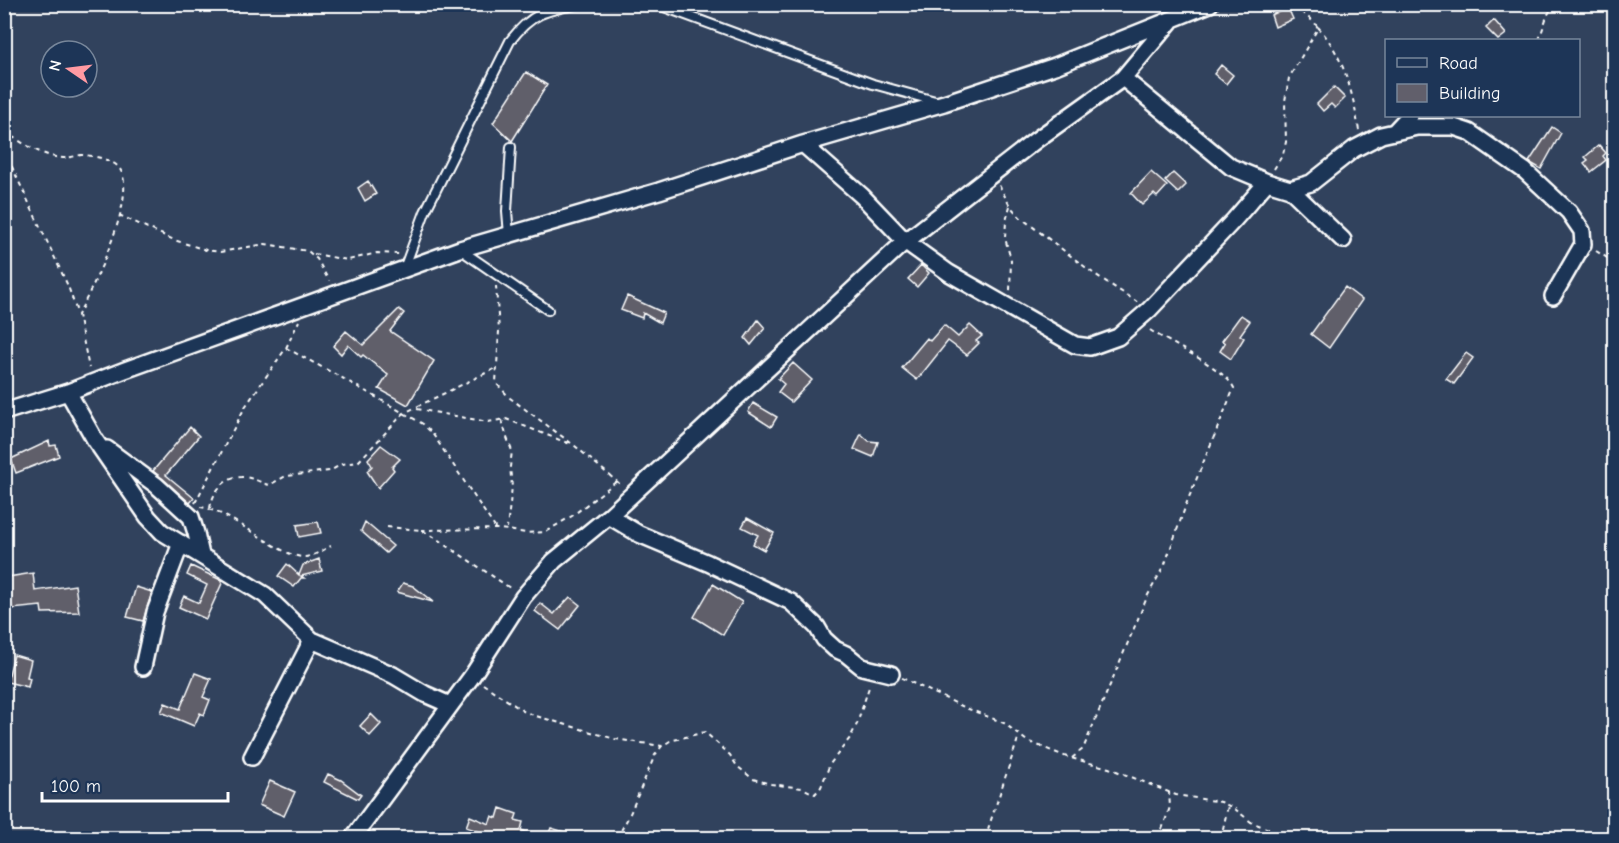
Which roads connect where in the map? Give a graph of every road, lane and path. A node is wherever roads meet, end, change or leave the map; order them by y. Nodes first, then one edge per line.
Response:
1 (580, 4) edge
2 (656, 4) edge
3 (1210, 4) edge
4 (1292, 4) edge
5 (1554, 4) edge
6 (1173, 19) junction
7 (1318, 27) junction
8 (1539, 39) edge
9 (1123, 78) junction
10 (944, 104) junction
11 (1408, 117) edge
12 (1395, 131) junction
13 (4, 132) edge
14 (803, 144) junction
15 (1362, 144) junction
16 (511, 147) dead end
17 (4, 150) edge
18 (993, 174) junction
19 (1267, 182) junction
20 (1290, 189) junction
21 (1010, 206) junction
22 (119, 215) junction
23 (509, 235) junction
24 (1343, 240) dead end
25 (906, 242) junction
26 (1583, 244) junction
27 (460, 249) junction
28 (312, 254) junction
29 (406, 262) junction
30 (1614, 262) edge
31 (496, 276) junction
32 (335, 294) junction
33 (1553, 296) dead end
34 (307, 304) junction
35 (1009, 308) junction
36 (549, 310) dead end
37 (1145, 314) junction
38 (78, 315) junction
39 (286, 348) junction
40 (496, 368) junction
41 (92, 383) junction
42 (68, 392) junction
43 (416, 408) junction
44 (4, 412) edge
45 (404, 412) junction
46 (502, 420) junction
47 (95, 440) junction
48 (575, 446) junction
49 (617, 481) junction
50 (633, 495) junction
51 (210, 508) junction
52 (609, 516) junction
53 (387, 527) dead end
54 (496, 529) junction
55 (507, 529) junction
56 (421, 530) junction
57 (181, 543) junction
58 (331, 546) dead end
59 (201, 555) junction
60 (523, 597) junction
61 (312, 640) junction
62 (143, 667) dead end
63 (885, 673) junction
64 (472, 676) junction
65 (450, 705) junction
66 (1019, 736) junction
67 (662, 746) junction
68 (252, 757) dead end
69 (1072, 758) junction
70 (1169, 792) junction
71 (1228, 805) junction
72 (353, 838) edge
73 (617, 838) edge
74 (985, 838) edge
75 (1159, 838) edge
76 (1221, 838) edge
77 (1291, 838) edge

1 - 29 lane
2 - 10 lane
3 - 6 street
4 - 7 path
5 - 8 path
6 - 9 street
6 - 10 street
7 - 15 path
7 - 19 path
9 - 18 street
9 - 19 street
10 - 14 street
11 - 12 street
12 - 15 street
12 - 26 street
13 - 22 path
14 - 23 street
14 - 25 street
15 - 20 street
16 - 23 lane
17 - 38 path
18 - 21 path
18 - 25 street
19 - 20 street
19 - 37 street
20 - 24 street
21 - 35 path
21 - 37 path
22 - 28 path
22 - 38 path
23 - 27 street
25 - 35 street
25 - 50 street
26 - 30 path
26 - 33 street
27 - 29 street
27 - 31 lane
28 - 29 path
28 - 32 path
29 - 32 street
31 - 36 lane
31 - 40 path
32 - 34 street
34 - 39 path
34 - 41 street
35 - 37 street
37 - 69 path
38 - 41 path
39 - 45 path
39 - 51 path
40 - 43 path
40 - 48 path
41 - 42 street
42 - 44 street
42 - 47 street
43 - 45 path
43 - 46 path
45 - 51 path
45 - 54 path
46 - 48 path
46 - 55 path
47 - 57 street
47 - 59 street
48 - 49 path
49 - 50 path
49 - 55 path
50 - 52 street
51 - 58 path
52 - 60 street
52 - 63 street
53 - 56 path
54 - 55 path
54 - 56 path
56 - 60 path
57 - 59 street
57 - 62 street
59 - 61 street
60 - 64 street
61 - 65 street
61 - 68 street
63 - 66 path
63 - 67 path
64 - 65 street
64 - 67 path
65 - 72 street
66 - 69 path
66 - 74 path
67 - 73 path
69 - 70 path
70 - 71 path
70 - 75 path
71 - 76 path
71 - 77 path

